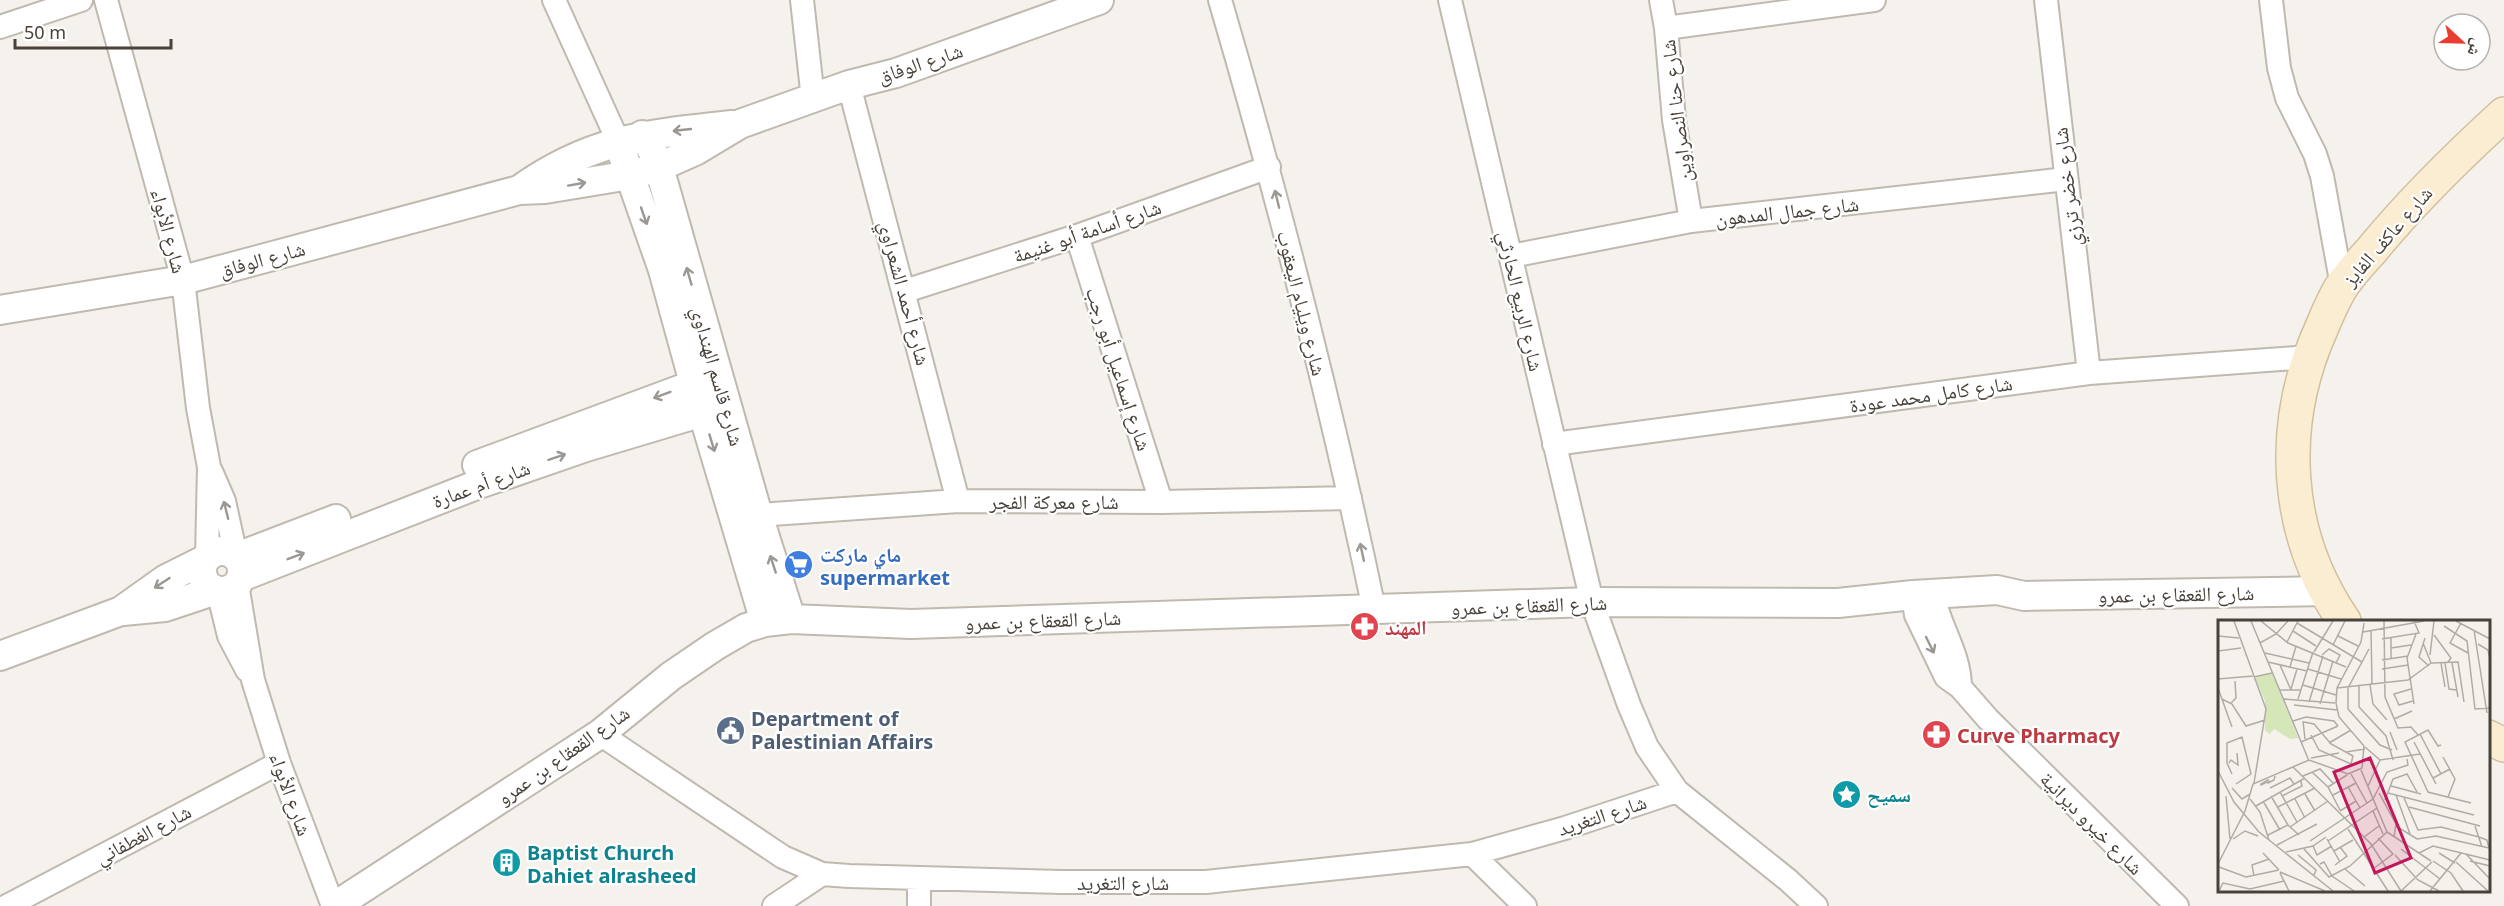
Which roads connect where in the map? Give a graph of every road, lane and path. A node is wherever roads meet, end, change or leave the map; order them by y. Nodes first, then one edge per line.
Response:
1 (81, 0) edge
2 (106, 0) edge
3 (554, 0) edge
4 (802, 0) edge
5 (1099, 0) edge
6 (1220, 0) edge
7 (1450, 0) edge
8 (1661, 0) edge
9 (1874, 0) edge
10 (2046, 0) edge
11 (2271, 0) edge
12 (0, 27) edge
13 (1666, 28) junction
14 (849, 85) junction
15 (813, 99) junction
16 (2504, 114) edge
17 (740, 124) junction
18 (630, 138) junction
19 (658, 167) junction
20 (1269, 167) junction
21 (630, 175) junction
22 (2066, 179) junction
23 (519, 190) junction
24 (1691, 221) junction
25 (1077, 237) junction
26 (1510, 256) junction
27 (183, 280) junction
28 (2342, 286) junction
29 (904, 291) junction
30 (0, 310) edge
31 (2308, 357) junction
32 (2089, 373) junction
33 (705, 379) junction
34 (715, 409) junction
35 (1554, 444) junction
36 (209, 467) junction
37 (475, 476) junction
38 (1350, 498) junction
39 (958, 501) junction
40 (1161, 502) junction
41 (758, 515) junction
42 (206, 558) junction
43 (231, 576) junction
44 (2327, 591) junction
45 (1592, 602) junction
46 (1924, 605) junction
47 (1374, 609) junction
48 (121, 611) junction
49 (2343, 620) edge
50 (778, 621) junction
51 (0, 656) edge
52 (600, 734) junction
53 (2489, 738) edge
54 (2504, 745) edge
55 (279, 763) junction
56 (1677, 791) junction
57 (1472, 854) junction
58 (822, 874) junction
59 (919, 878) junction
60 (7, 906) edge
61 (334, 906) edge
62 (774, 906) edge
63 (919, 906) edge
64 (1525, 906) edge
65 (1816, 906) edge
66 (2177, 906) edge

1 - 12 street
2 - 27 street, شارع الأبواء
3 - 18 street
4 - 15 street
5 - 14 street, شارع الوفاق
6 - 20 street, شارع ويليام اليعقوب
7 - 26 street, شارع الربيع الحارثي
8 - 13 street, شارع حنا النصراوين
9 - 13 street
10 - 22 street, شارع خضر ترزي
11 - 28 street
13 - 24 street, شارع حنا النصراوين
14 - 15 street, شارع الوفاق
14 - 29 street, شارع أحمد الشعراوي
15 - 17 street, شارع الوفاق
16 - 28 main road, شارع عاكف الفايز
17 -> 18 street, شارع الوفاق
17 - 19 street, شارع الوفاق
18 - 19 street, شارع قاسم الهنداوي
18 - 21 street, شارع قاسم الهنداوي
18 - 23 street, شارع الوفاق
19 - 21 street, شارع الوفاق
33 -> 19 street, شارع قاسم الهنداوي
20 - 25 street, شارع أسامة أبو غنيمة
38 -> 20 street, شارع ويليام اليعقوب
23 -> 21 street, شارع الوفاق
21 -> 33 street, شارع قاسم الهنداوي
22 - 24 street, شارع جمال المدهون
22 - 32 street, شارع خضر ترزي
23 - 27 street, شارع الوفاق
24 - 26 street, شارع جمال المدهون
25 - 29 street, شارع أسامة أبو غنيمة
25 - 40 street, شارع إسماعيل أبو رجب
26 - 35 street, شارع الربيع الحارثي
27 - 30 street, شارع الوفاق
27 - 36 street, شارع الأبواء
28 - 31 main road, شارع عاكف الفايز
29 - 39 street, شارع أحمد الشعراوي
31 - 32 street, شارع كامل محمد عودة
31 - 44 main road, شارع عاكف الفايز
32 - 35 street, شارع كامل محمد عودة
33 - 34 street, شارع قاسم الهنداوي
33 -> 37 street, شارع أم عمارة
37 -> 34 street, شارع أم عمارة
34 - 41 street, شارع قاسم الهنداوي
34 -> 50 street, شارع قاسم الهنداوي
35 - 45 street, شارع الربيع الحارثي
36 - 42 street, شارع الأبواء
43 -> 36 street, شارع الأبواء
37 - 43 street, شارع أم عمارة
38 - 40 street, شارع معركة الفجر
47 -> 38 street, شارع ويليام اليعقوب
39 - 40 street, شارع معركة الفجر
39 - 41 street, شارع معركة الفجر
50 -> 41 street, شارع قاسم الهنداوي
42 - 43 street
42 -> 48 street, شارع أم عمارة
43 - 48 street, شارع أم عمارة
43 - 55 street, شارع الأبواء
44 - 46 street, شارع القعقاع بن عمرو
44 - 49 main road, شارع عاكف الفايز
45 - 46 street, شارع القعقاع بن عمرو
45 - 47 street, شارع القعقاع بن عمرو
45 - 56 street, شارع الربيع الحارثي
46 - 66 street, شارع خيرو ديرانية
47 - 50 street, شارع القعقاع بن عمرو
48 - 51 street, شارع أم عمارة
50 - 52 street, شارع القعقاع بن عمرو
52 - 58 street, شارع التغريد
52 - 61 street, شارع القعقاع بن عمرو
53 - 54 main road
55 - 60 street, شارع الغطفاني
55 - 61 street, شارع الأبواء
56 - 57 street, شارع التغريد
56 - 65 street, شارع الربيع الحارثي
57 - 59 street, شارع التغريد
57 - 64 street
58 - 59 street, شارع التغريد
58 - 62 street
59 - 63 street

